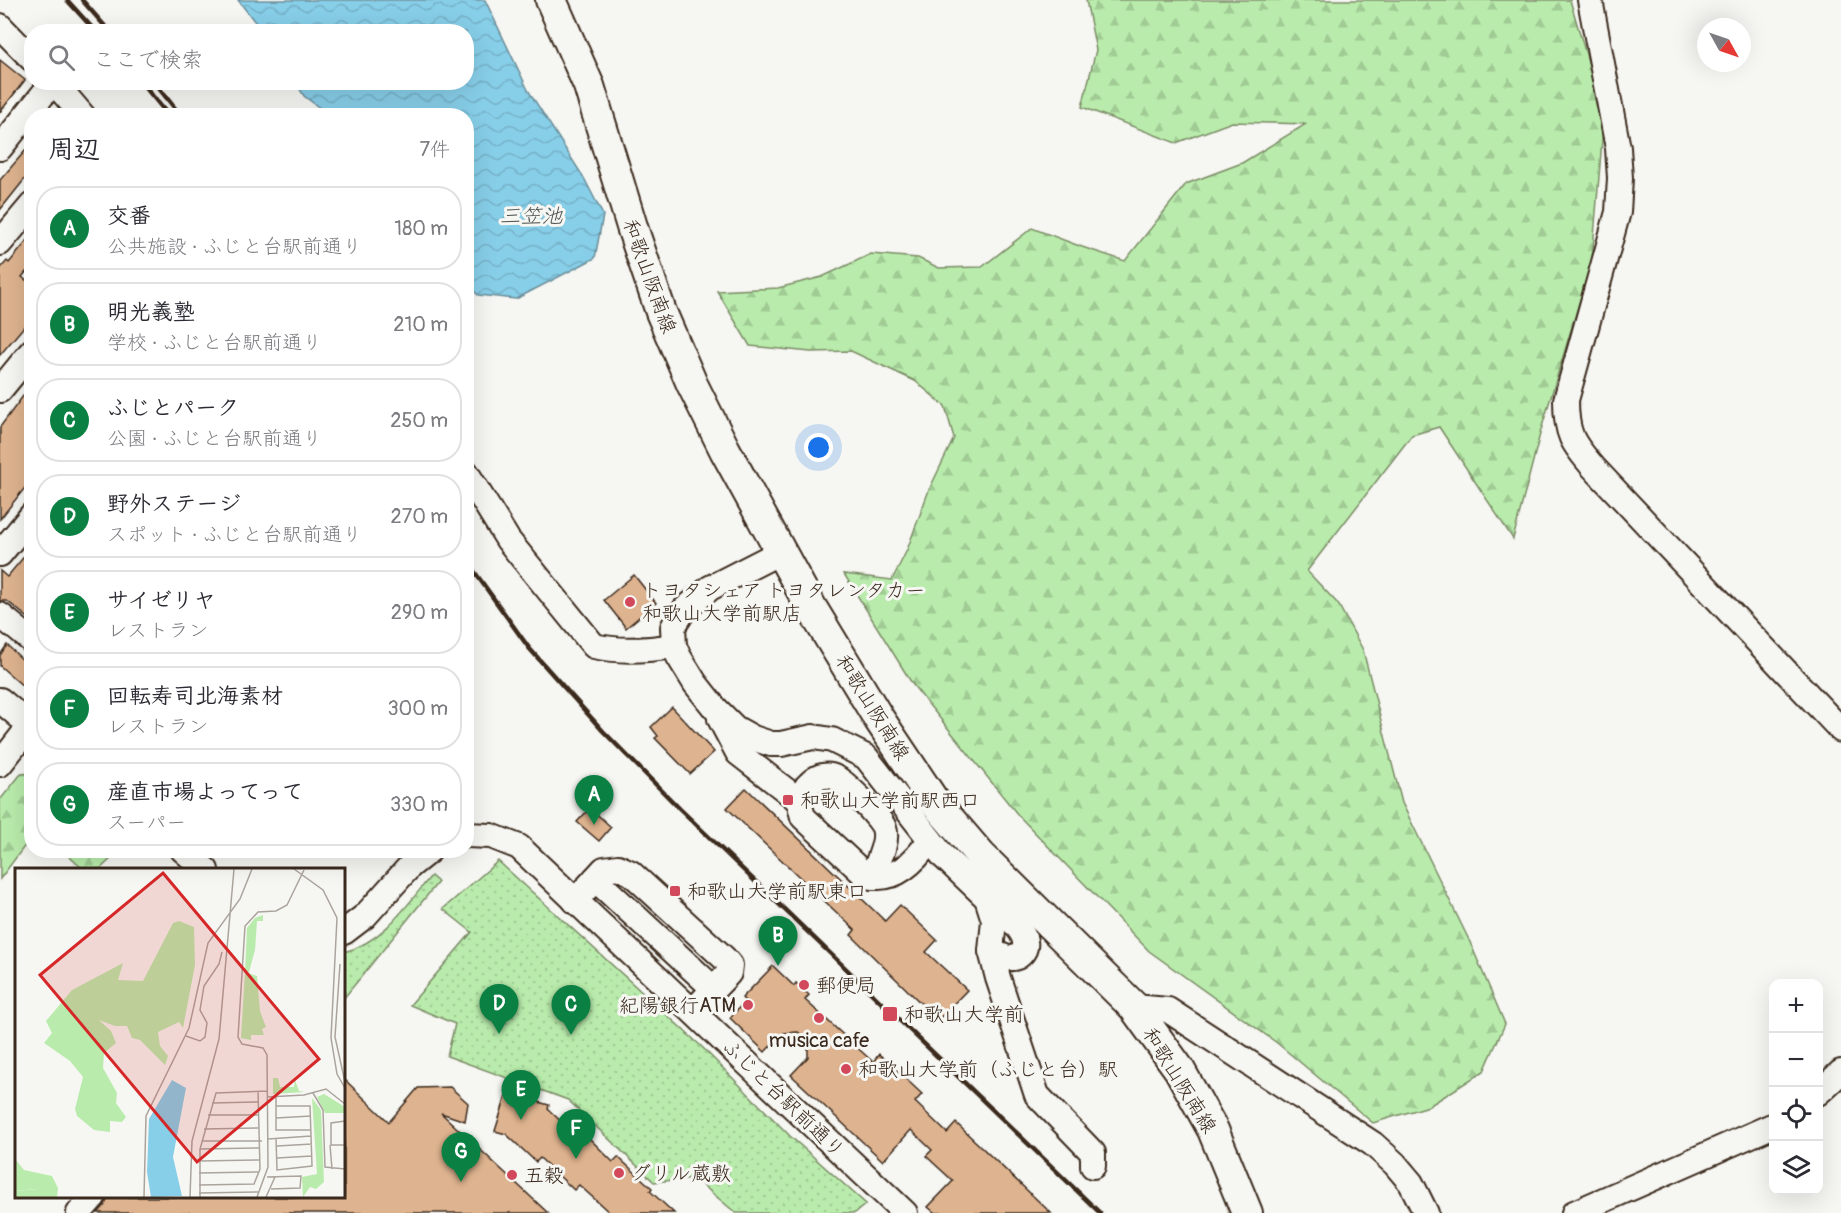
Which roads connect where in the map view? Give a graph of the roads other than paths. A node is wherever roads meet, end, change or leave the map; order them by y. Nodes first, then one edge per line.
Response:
1 (551, 0) edge
2 (1590, 0) edge
3 (0, 26) edge
4 (24, 51) edge
5 (47, 90) edge
6 (61, 90) edge
7 (33, 108) edge
8 (76, 108) edge
9 (24, 119) edge
10 (0, 148) edge
11 (24, 214) edge
12 (0, 243) edge
13 (24, 361) edge
14 (0, 390) edge
15 (474, 485) edge
16 (24, 525) edge
17 (780, 552) junction
18 (0, 554) edge
19 (0, 615) edge
20 (24, 634) edge
21 (674, 646) junction
22 (0, 700) edge
23 (714, 707) junction
24 (24, 720) edge
25 (1841, 730) edge
26 (24, 735) edge
27 (0, 764) edge
28 (801, 801) junction
29 (474, 835) edge
30 (930, 840) junction
31 (192, 858) edge
32 (420, 858) edge
33 (204, 868) edge
34 (872, 877) junction
35 (987, 898) junction
36 (575, 901) junction
37 (345, 931) edge
38 (991, 951) junction
39 (1134, 1007) junction
40 (693, 1011) junction
41 (1841, 1072) edge
42 (1823, 1088) edge
43 (1769, 1127) edge
44 (1093, 1166) dead end
45 (93, 1198) edge
46 (79, 1213) edge
47 (905, 1213) edge
48 (1247, 1213) edge
49 (1426, 1213) edge
50 (1574, 1213) edge

1 - 17 main road, 和歌山阪南線
2 - 25 street
3 - 4 street
5 - 7 street
6 - 8 street
9 - 10 street
11 - 12 street
13 - 14 street
15 - 21 street
16 - 18 street
17 - 21 street
17 - 39 main road, 和歌山阪南線
19 - 20 street
21 - 23 street
22 - 24 street
23 - 28 street
23 - 30 street
26 - 27 street
28 - 34 street
28 - 34 street
29 - 36 street, ふじと台駅前通り
30 - 34 street
30 - 35 street
31 - 33 street
32 - 37 street
35 - 38 street
35 - 38 street
36 - 40 street, ふじと台駅前通り
36 - 40 street
38 - 44 street
39 - 48 main road, 和歌山阪南線
39 - 49 street
40 - 47 street, ふじと台駅前通り
41 - 42 street
43 - 50 street
45 - 46 street

